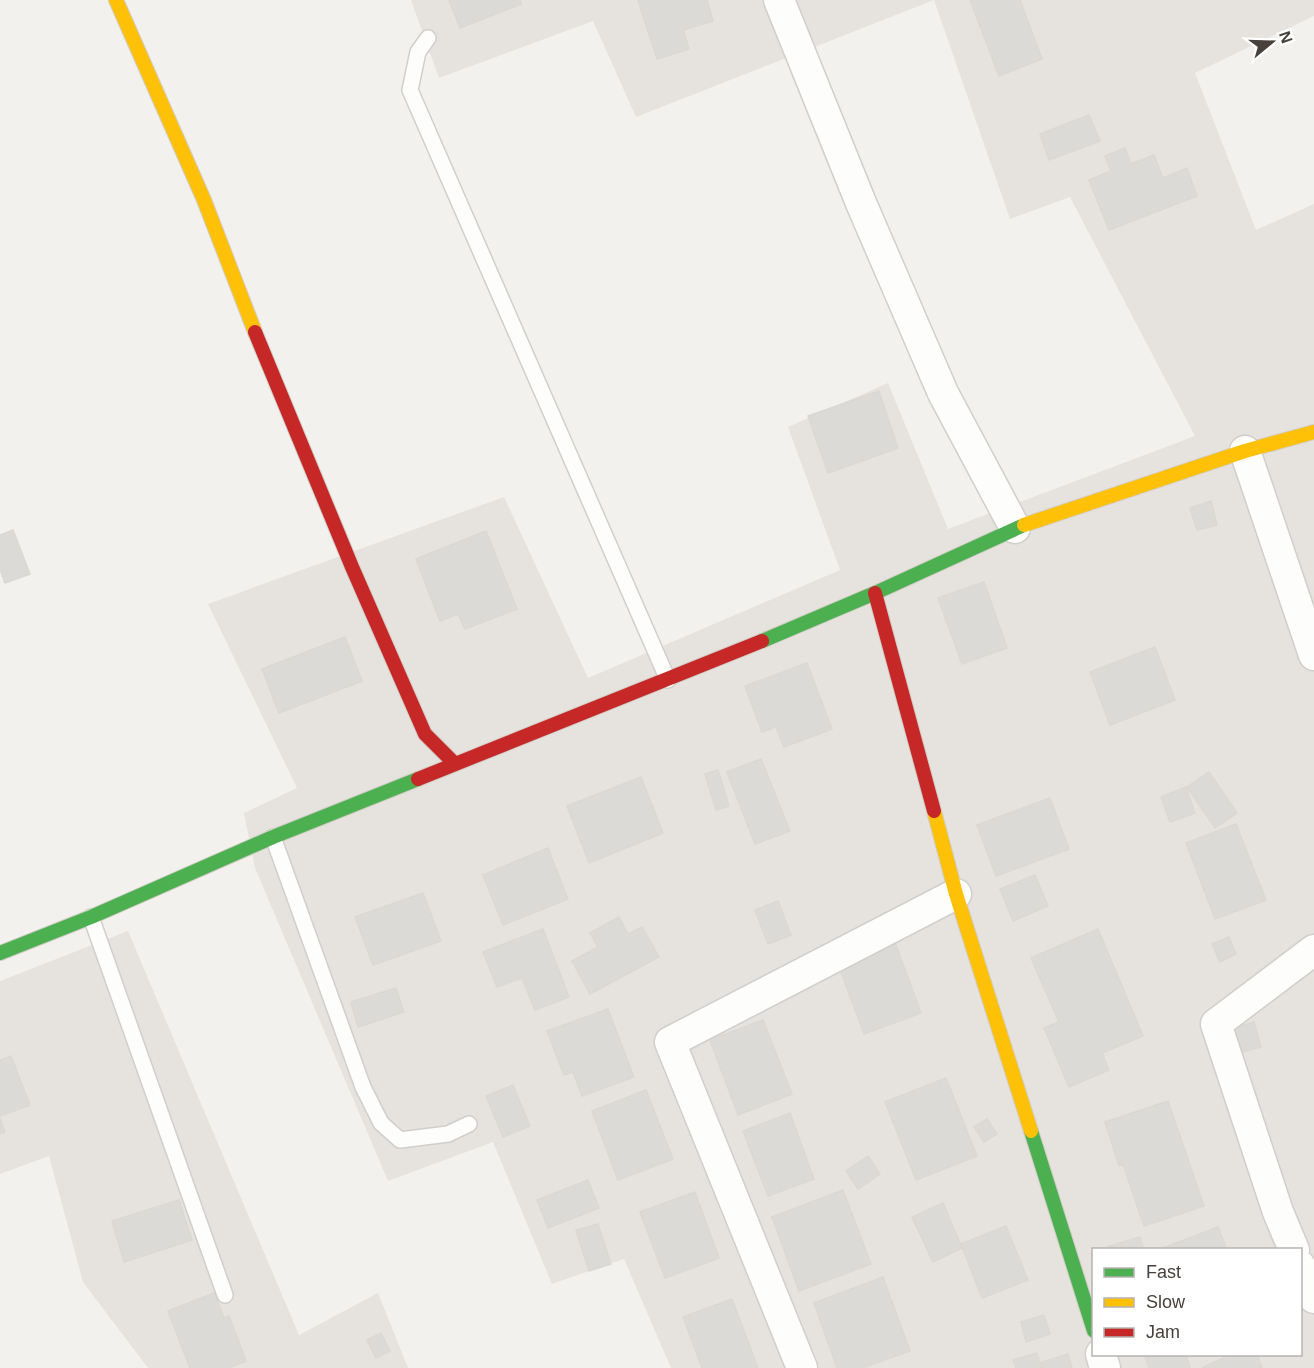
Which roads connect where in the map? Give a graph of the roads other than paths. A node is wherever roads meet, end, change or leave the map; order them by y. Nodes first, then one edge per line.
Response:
1 (116, 0) edge
2 (779, 0) edge
3 (428, 38) dead end
4 (1314, 432) edge
5 (1245, 451) junction
6 (1015, 528) junction
7 (876, 593) junction
8 (1314, 656) edge
9 (668, 680) junction
10 (455, 764) junction
11 (273, 837) junction
12 (956, 894) junction
13 (92, 917) junction
14 (1314, 950) edge
15 (0, 953) edge
16 (469, 1124) dead end
17 (1293, 1248) edge
18 (1302, 1271) edge
19 (225, 1295) dead end
20 (1314, 1298) edge
21 (1092, 1325) edge
22 (802, 1368) edge

1 - 10 street
2 - 6 street
3 - 9 lane
4 - 5 street
5 - 6 street
5 - 8 street
6 - 7 street
7 - 9 street
7 - 12 street
9 - 10 street
10 - 11 street
11 - 13 street
11 - 16 lane
12 - 21 street
12 - 22 street
13 - 15 street
13 - 19 lane
14 - 17 street
18 - 20 street

